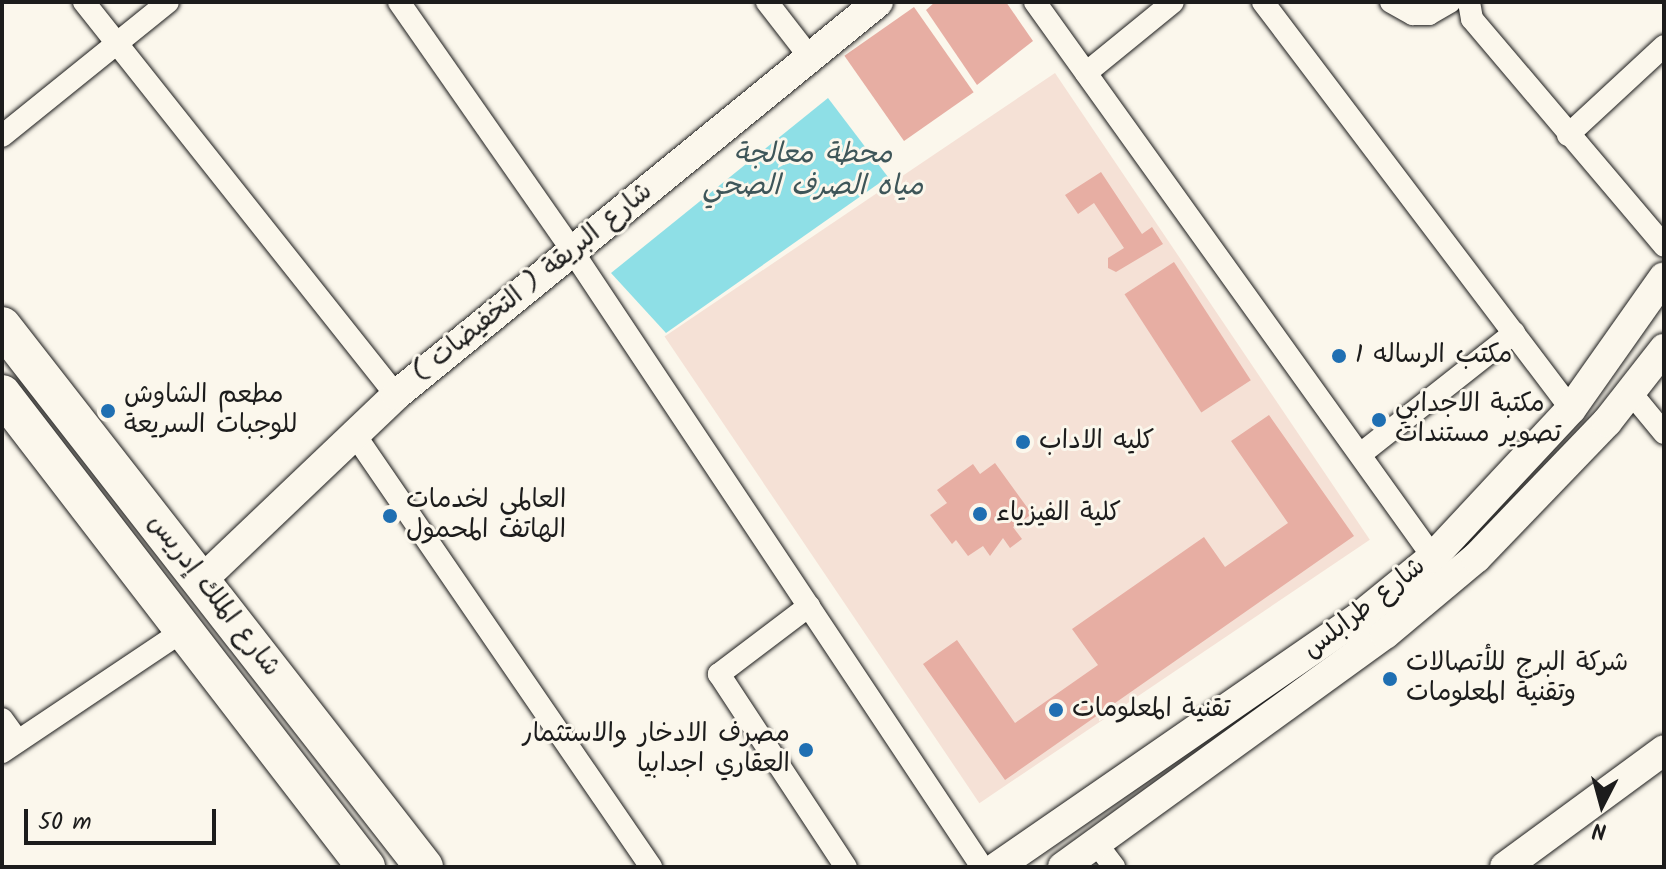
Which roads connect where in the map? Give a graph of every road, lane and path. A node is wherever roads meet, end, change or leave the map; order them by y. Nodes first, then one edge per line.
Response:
1 (84, 2) edge
2 (168, 2) edge
3 (399, 2) edge
4 (767, 2) edge
5 (878, 2) edge
6 (1035, 2) edge
7 (1173, 2) edge
8 (1263, 2) edge
9 (1391, 2) edge
10 (1450, 2) edge
11 (1469, 2) edge
12 (116, 41) junction
13 (1664, 46) edge
14 (812, 60) junction
15 (1086, 73) junction
16 (1568, 135) junction
17 (2, 136) edge
18 (1664, 245) edge
19 (571, 249) junction
20 (1664, 277) edge
21 (2, 326) edge
22 (1514, 333) junction
23 (1664, 349) edge
24 (1631, 393) junction
25 (2, 394) edge
26 (396, 395) junction
27 (1571, 409) junction
28 (1664, 433) edge
29 (355, 435) junction
30 (1362, 453) junction
31 (1433, 557) junction
32 (202, 580) junction
33 (809, 606) junction
34 (184, 630) junction
35 (2, 719) edge
36 (10, 746) edge
37 (1664, 750) edge
38 (1096, 843) junction
39 (360, 865) edge
40 (424, 867) edge
41 (651, 867) edge
42 (846, 867) edge
43 (982, 867) edge
44 (997, 867) edge
45 (1063, 867) edge
46 (1114, 867) edge
47 (1505, 867) edge

1 - 12 street
2 - 12 street
3 - 19 street
4 - 14 street
5 - 14 main road, شارع البريقة ( التخفيضات )
6 - 15 street
7 - 15 street
8 - 22 street
9 - 10 street
11 - 16 street
12 - 17 street
12 - 26 street
13 - 16 street
14 - 19 main road, شارع البريقة ( التخفيضات )
15 - 30 street
16 - 18 street
19 - 26 main road, شارع البريقة ( التخفيضات )
19 - 33 street
20 - 27 main road, شارع طرابلس
21 - 32 highway, شارع الملك إدريس
22 - 27 street
22 - 30 street
23 - 24 main road, شارع طرابلس
24 - 28 street
24 - 38 main road, شارع طرابلس
25 - 34 highway, شارع الملك إدريس
26 - 29 main road, شارع البريقة ( التخفيضات )
27 - 31 main road, شارع طرابلس
29 - 32 main road, شارع البريقة ( التخفيضات )
29 - 41 street
30 - 31 street
31 - 44 main road, شارع طرابلس
32 - 40 highway, شارع الملك إدريس
33 - 42 street
33 - 43 street
34 - 36 street
34 - 39 highway, شارع الملك إدريس
35 - 36 street
37 - 47 main road
38 - 45 main road, شارع طرابلس
38 - 46 street

